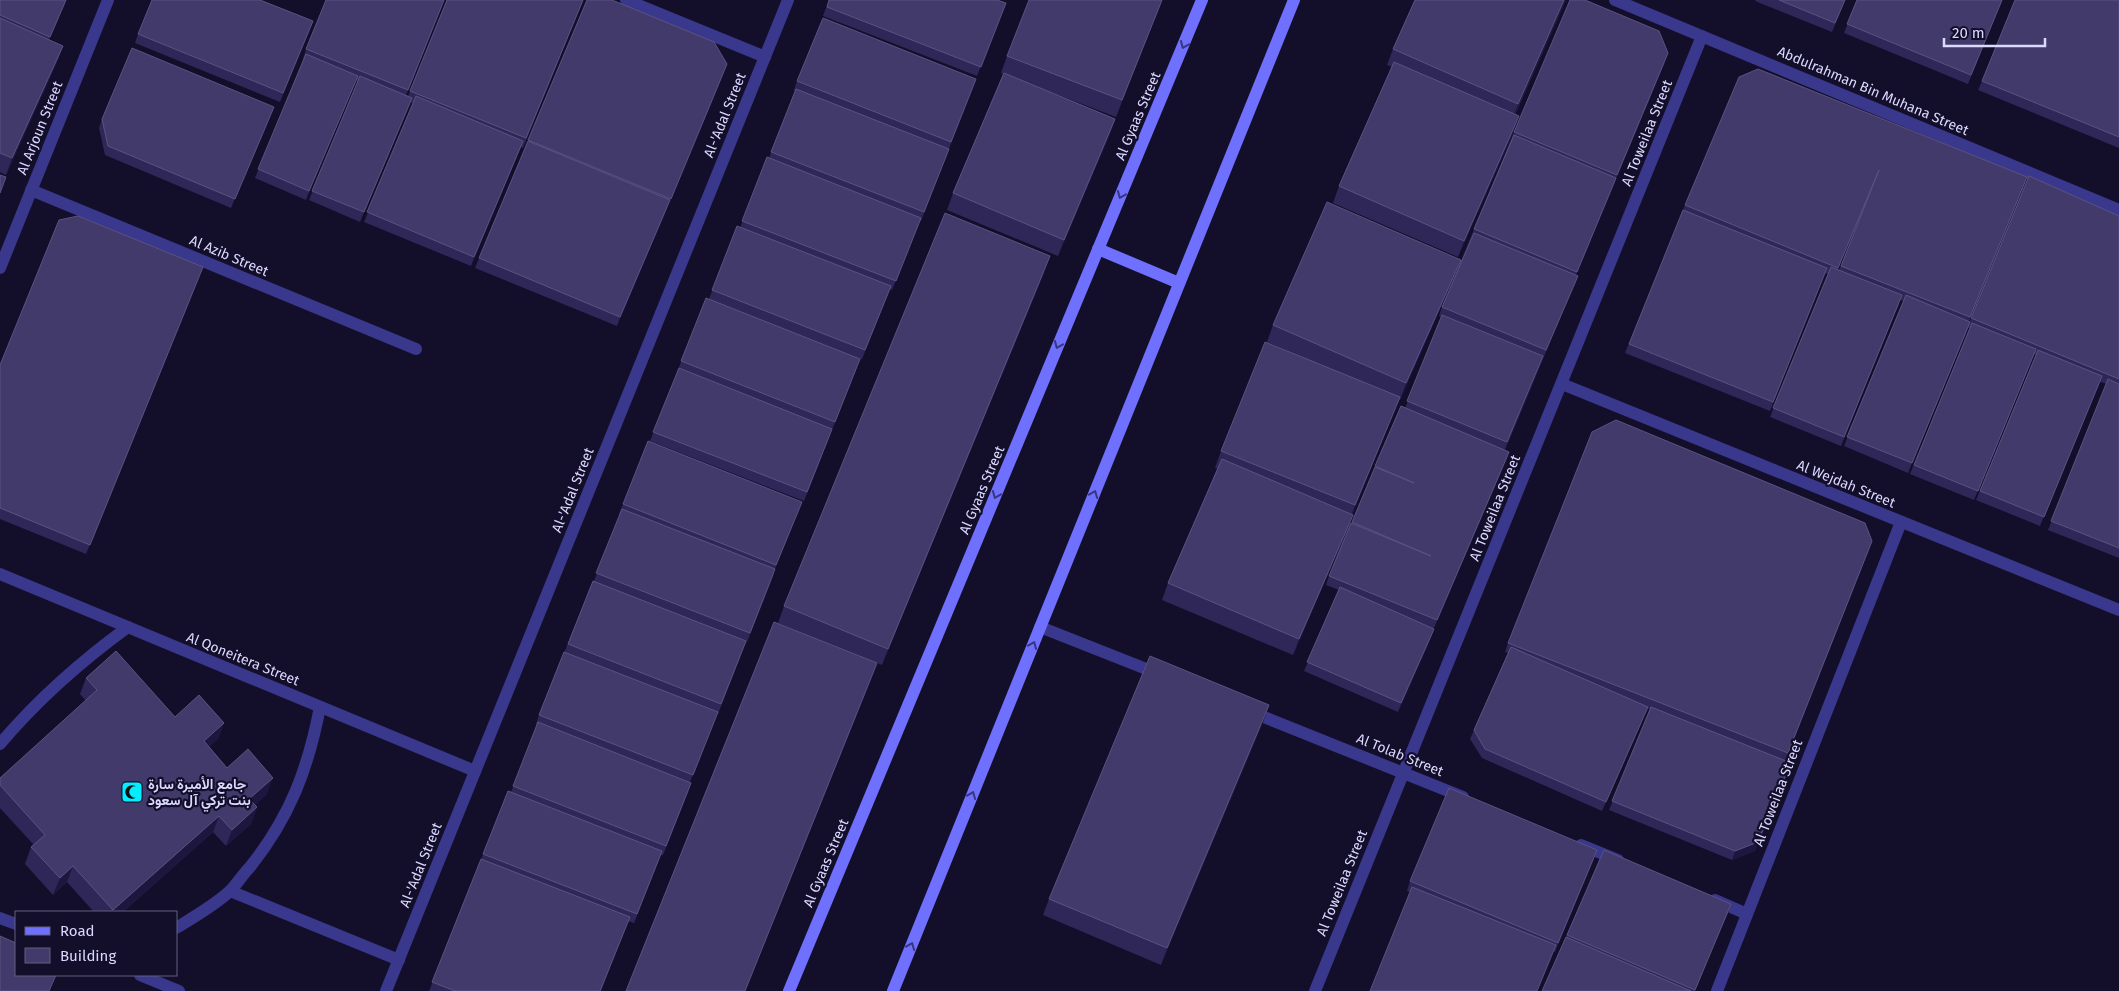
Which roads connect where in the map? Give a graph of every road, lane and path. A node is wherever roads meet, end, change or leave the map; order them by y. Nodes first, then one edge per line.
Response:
1 (108, 0) edge
2 (626, 0) edge
3 (788, 0) edge
4 (1202, 0) edge
5 (1294, 0) edge
6 (1615, 0) edge
7 (1702, 36) junction
8 (765, 57) junction
9 (32, 190) junction
10 (2119, 210) edge
11 (1098, 249) junction
12 (0, 268) edge
13 (1179, 283) junction
14 (416, 349) dead end
15 (1562, 384) junction
16 (1901, 522) junction
17 (0, 574) edge
18 (2119, 610) edge
19 (128, 627) junction
20 (1040, 627) junction
21 (1168, 678) edge
22 (320, 707) junction
23 (1240, 707) edge
24 (0, 744) edge
25 (475, 771) junction
26 (1404, 772) junction
27 (1476, 802) edge
28 (1566, 839) edge
29 (1630, 865) edge
30 (230, 891) junction
31 (1702, 895) edge
32 (1747, 914) junction
33 (0, 918) edge
34 (15, 924) edge
35 (178, 927) edge
36 (399, 960) junction
37 (142, 976) edge
38 (179, 991) edge
39 (386, 991) edge
40 (789, 991) edge
41 (893, 991) edge
42 (1315, 991) edge
43 (1717, 991) edge

1 - 9 street, Al Arjoun Street
2 - 8 street
3 - 8 street, Al-'Adal Street
4 -> 11 street, Al Gyaas Street
5 - 13 street
6 - 7 street, Abdulrahman Bin Muhana Street
7 - 10 street, Abdulrahman Bin Muhana Street
7 - 15 street, Al Toweilaa Street
8 - 25 street, Al-'Adal Street
9 - 12 street, Al Arjoun Street
9 - 14 street, Al Azib Street
11 - 13 street
11 -> 40 street, Al Gyaas Street
20 -> 13 street
15 - 16 street, Al Wejdah Street
15 - 26 street, Al Toweilaa Street
16 - 18 street, Al Wejdah Street
16 - 32 street, Al Toweilaa Street
17 - 19 street, Al Qoneitera Street
19 - 22 street, Al Qoneitera Street
19 - 24 street
20 - 21 street
41 -> 20 street
22 - 25 street, Al Qoneitera Street
22 - 30 street
23 - 26 street, Al Tolab Street
25 - 36 street, Al-'Adal Street
26 - 27 street, Al Tolab Street
26 - 42 street, Al Toweilaa Street
28 - 29 street
30 - 35 street
30 - 36 street
31 - 32 street
32 - 43 street, Al Toweilaa Street
33 - 34 street
36 - 39 street, Al-'Adal Street
37 - 38 street

